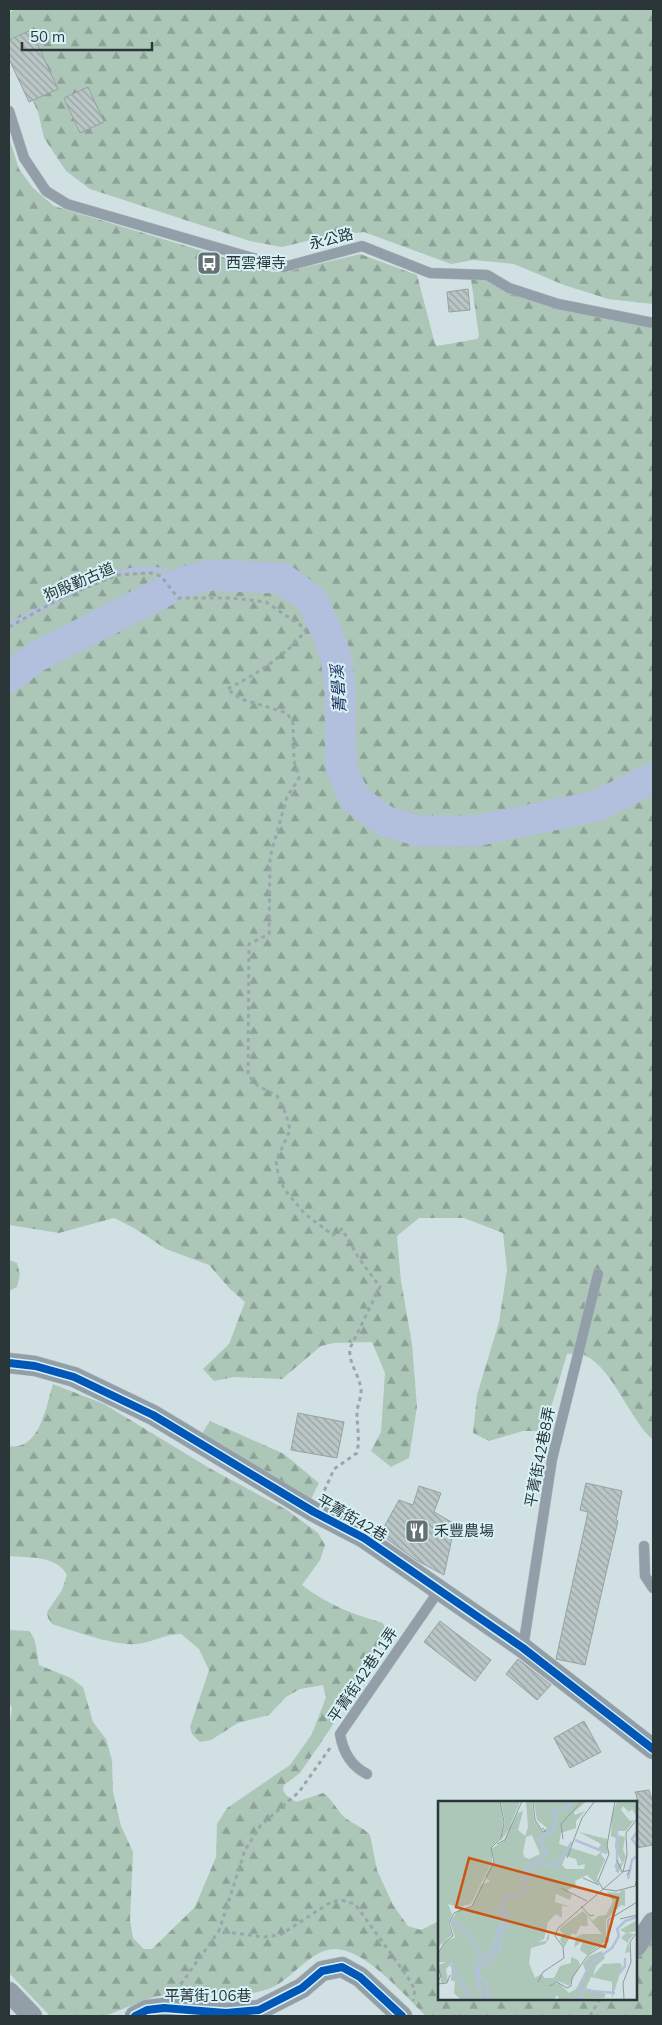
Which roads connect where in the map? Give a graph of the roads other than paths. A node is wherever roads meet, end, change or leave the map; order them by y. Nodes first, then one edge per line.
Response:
1 (9, 111) edge
2 (653, 323) edge
3 (598, 1274) dead end
4 (9, 1363) edge
5 (644, 1546) dead end
6 (653, 1588) edge
7 (440, 1589) junction
8 (523, 1648) junction
9 (653, 1749) edge
10 (367, 1774) dead end
11 (653, 1922) edge
12 (637, 1946) edge
13 (9, 1992) edge
14 (407, 2012) edge
15 (32, 2016) edge
16 (136, 2016) edge

1 - 2 lane, 永公路
3 - 8 lane, 平菁街42巷8弄
4 - 7 street, 平菁街42巷
5 - 6 lane
7 - 8 street, 平菁街42巷
7 - 10 lane, 平菁街42巷11弄
8 - 9 street, 平菁街42巷
11 - 12 street
13 - 15 street
14 - 16 street, 平菁街106巷

